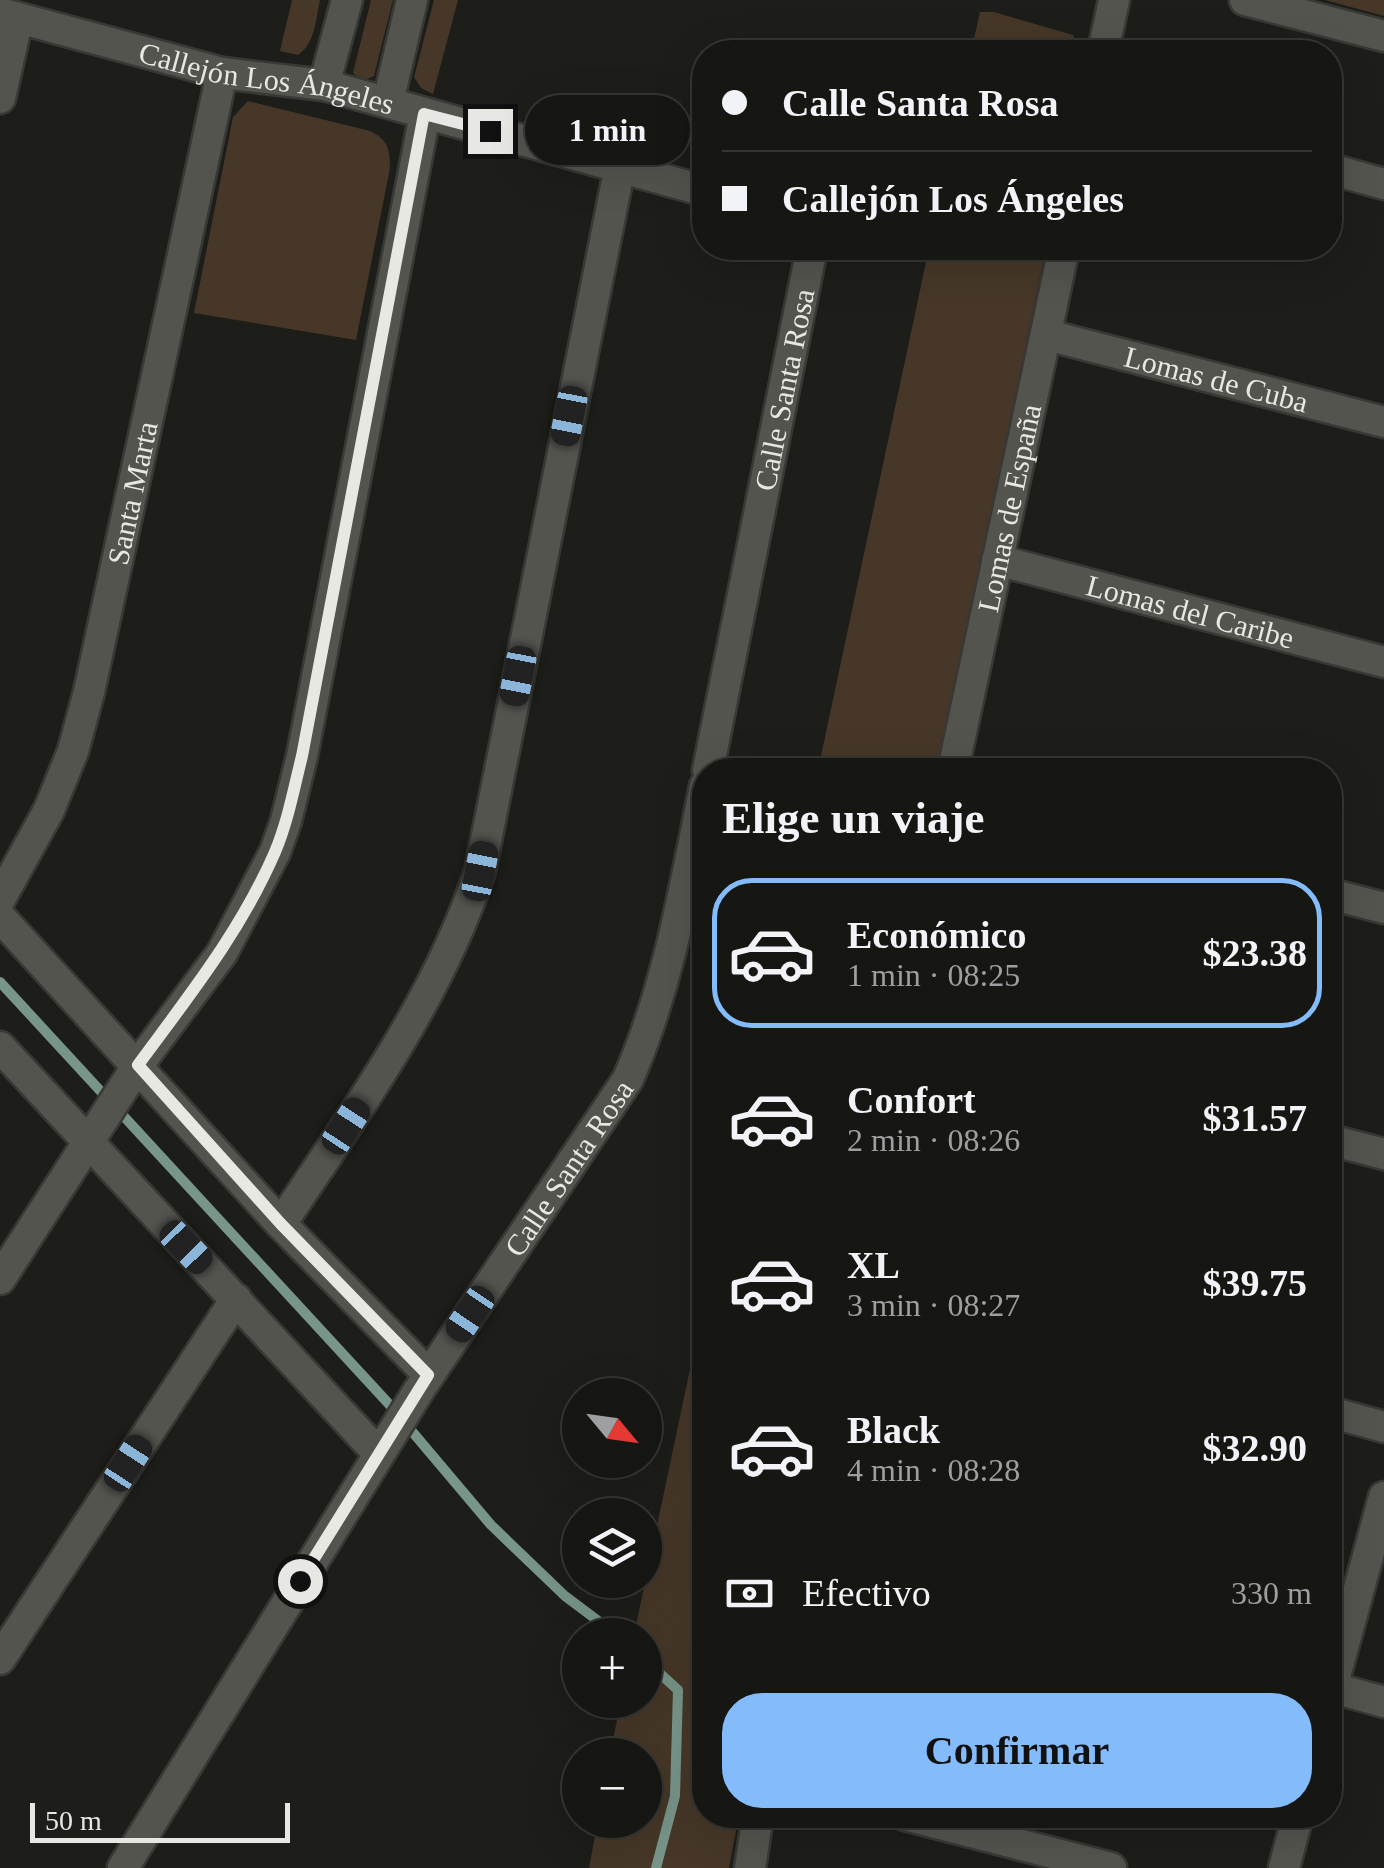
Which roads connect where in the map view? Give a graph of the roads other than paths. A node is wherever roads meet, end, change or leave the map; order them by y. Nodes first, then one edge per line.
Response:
1 (348, 0) edge
2 (412, 0) edge
3 (1114, 0) edge
4 (1244, 0) edge
5 (9, 16) edge
6 (1384, 36) edge
7 (1106, 40) edge
8 (222, 74) junction
9 (324, 85) junction
10 (0, 98) edge
11 (388, 102) junction
12 (424, 114) junction
13 (620, 166) junction
14 (1342, 172) edge
15 (1384, 184) edge
16 (692, 186) edge
17 (810, 260) edge
18 (1062, 260) edge
19 (1047, 335) junction
20 (1384, 422) edge
21 (997, 560) junction
22 (1384, 662) edge
23 (710, 758) edge
24 (956, 758) edge
25 (692, 851) edge
26 (1342, 897) edge
27 (0, 899) edge
28 (1384, 908) edge
29 (0, 916) edge
30 (0, 1047) edge
31 (134, 1071) junction
32 (91, 1134) junction
33 (1342, 1143) edge
34 (1384, 1154) edge
35 (281, 1224) junction
36 (0, 1280) edge
37 (236, 1300) junction
38 (424, 1382) junction
39 (1342, 1415) edge
40 (1384, 1426) edge
41 (385, 1444) junction
42 (1384, 1497) edge
43 (1342, 1650) edge
44 (0, 1659) edge
45 (1342, 1692) edge
46 (1384, 1702) edge
47 (756, 1828) edge
48 (956, 1828) edge
49 (1295, 1828) edge
50 (123, 1868) edge
51 (750, 1868) edge
52 (1110, 1868) edge
53 (1284, 1868) edge

1 - 9 street
2 - 11 street
3 - 7 street
4 - 6 street
5 - 8 street, Callejón Los Ángeles
5 - 10 street
8 - 9 street, Callejón Los Ángeles
8 - 27 street, Santa Marta
9 - 11 street, Callejón Los Ángeles
11 - 12 street, Callejón Los Ángeles
12 - 13 street, Callejón Los Ángeles
12 - 31 street
13 - 16 street, Callejón Los Ángeles
13 - 35 street
14 - 15 street
17 - 23 street, Calle Santa Rosa
18 - 19 street, Lomas de España
19 - 20 street, Lomas de Cuba
19 - 21 street, Lomas de España
21 - 22 street, Lomas del Caribe
21 - 24 street, Lomas de España
25 - 38 street, Calle Santa Rosa
26 - 28 street
29 - 31 street
30 - 32 street
31 - 32 street
31 - 35 street
32 - 36 street
32 - 37 street
33 - 34 street
35 - 38 street
37 - 41 street
37 - 44 street
38 - 41 street, Calle Santa Rosa
39 - 40 street
41 - 50 street, Calle Santa Rosa
42 - 43 street
45 - 46 street
47 - 51 street
48 - 52 street
49 - 53 street

